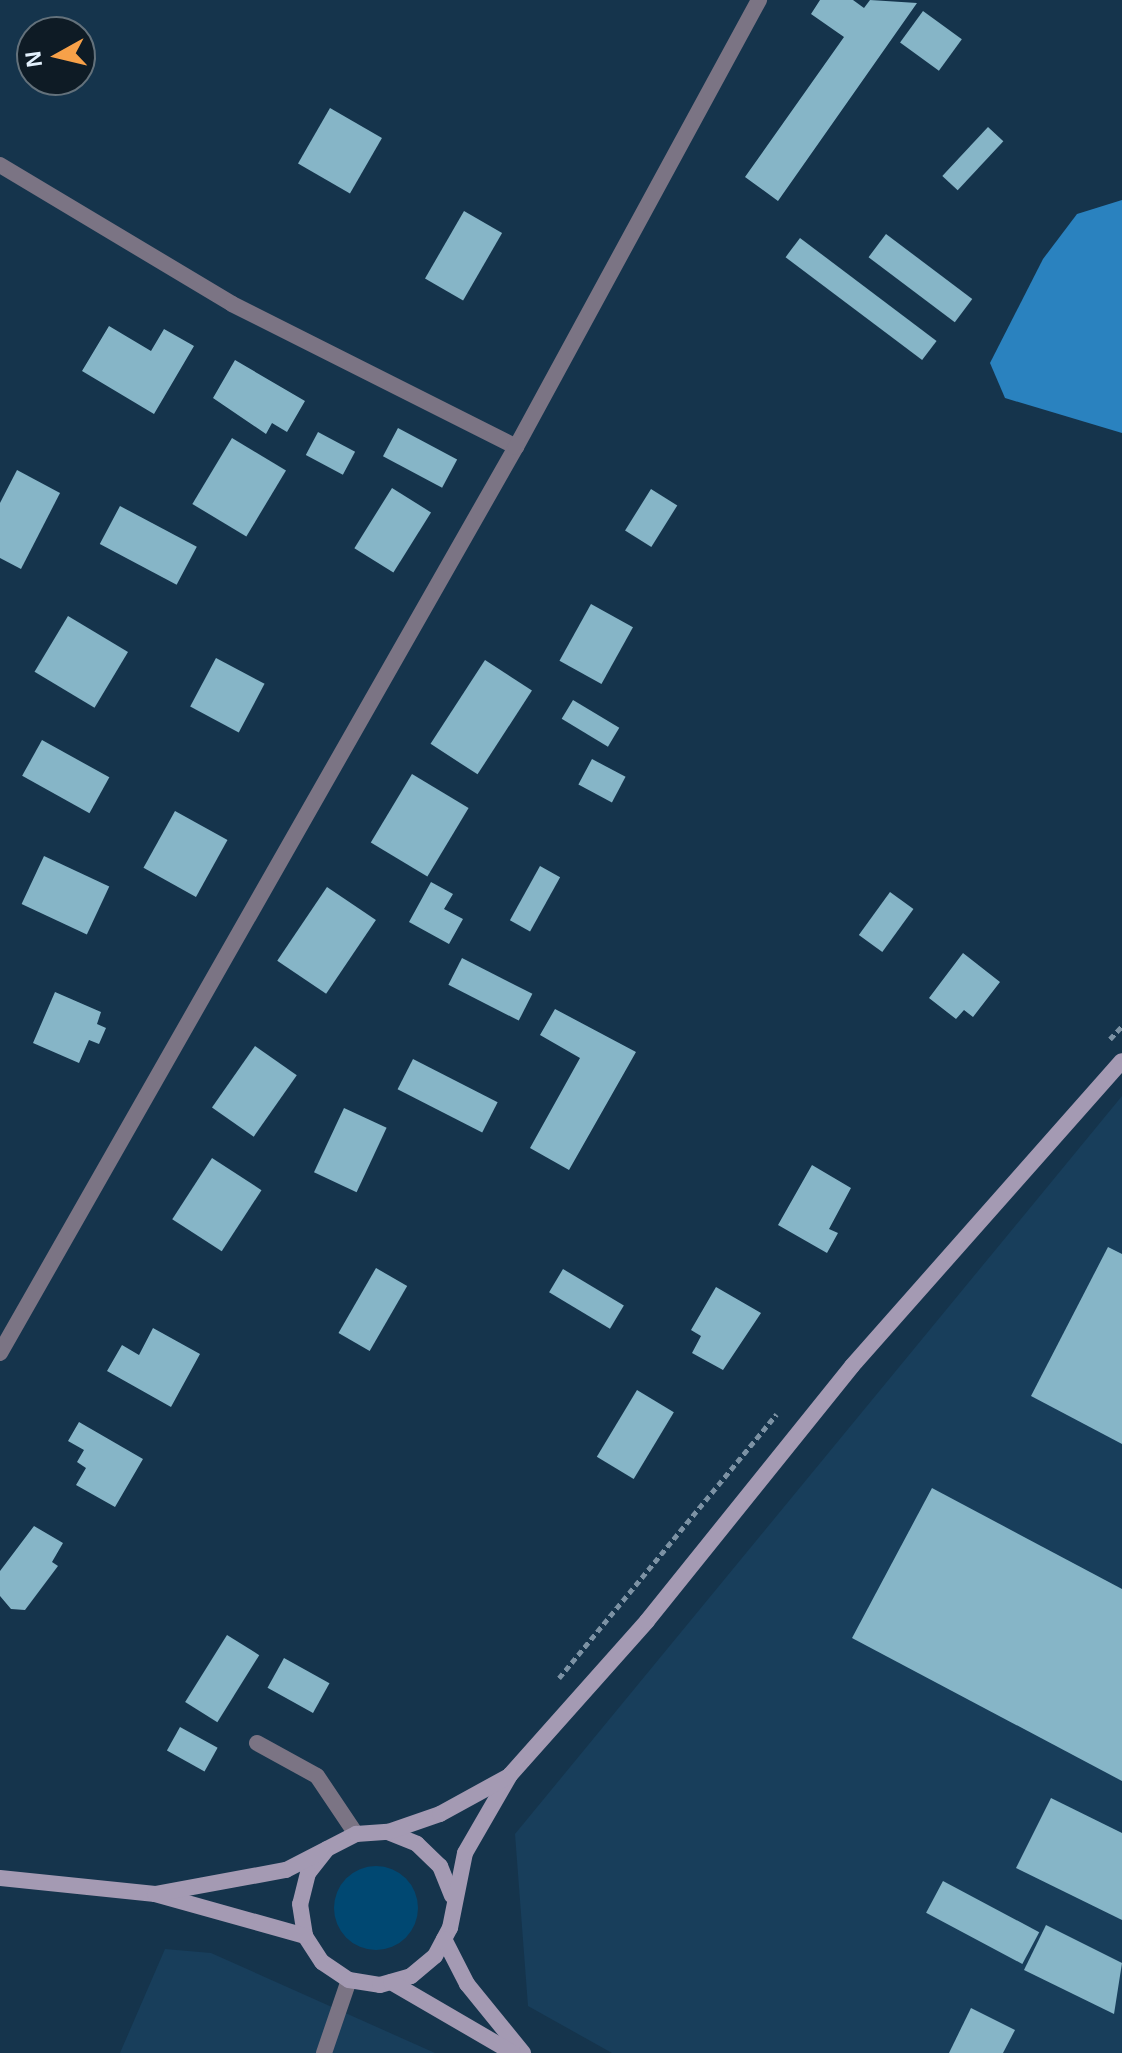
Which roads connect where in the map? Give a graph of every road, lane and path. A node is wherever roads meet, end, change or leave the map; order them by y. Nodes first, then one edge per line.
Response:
1 (759, 0) edge
2 (0, 165) edge
3 (516, 447) junction
4 (1122, 1061) edge
5 (0, 1353) edge
6 (257, 1743) dead end
7 (510, 1775) junction
8 (388, 1832) junction
9 (356, 1834) junction
10 (327, 1849) junction
11 (0, 1878) edge
12 (155, 1894) junction
13 (452, 1896) junction
14 (305, 1936) junction
15 (444, 1939) junction
16 (349, 1980) junction
17 (391, 1982) junction
18 (324, 2053) edge
19 (513, 2053) edge
20 (523, 2053) edge

1 - 3 street
2 - 3 street
3 - 5 street
4 - 7 street
6 - 9 street
7 - 8 street
7 - 13 street
8 - 9 street
8 - 13 street
9 - 10 street
10 - 12 street
10 - 14 street
11 - 12 street
12 - 14 street
13 - 15 street
14 - 16 street
15 - 17 street
15 - 20 street
16 - 17 street
16 - 18 street
17 - 19 street

